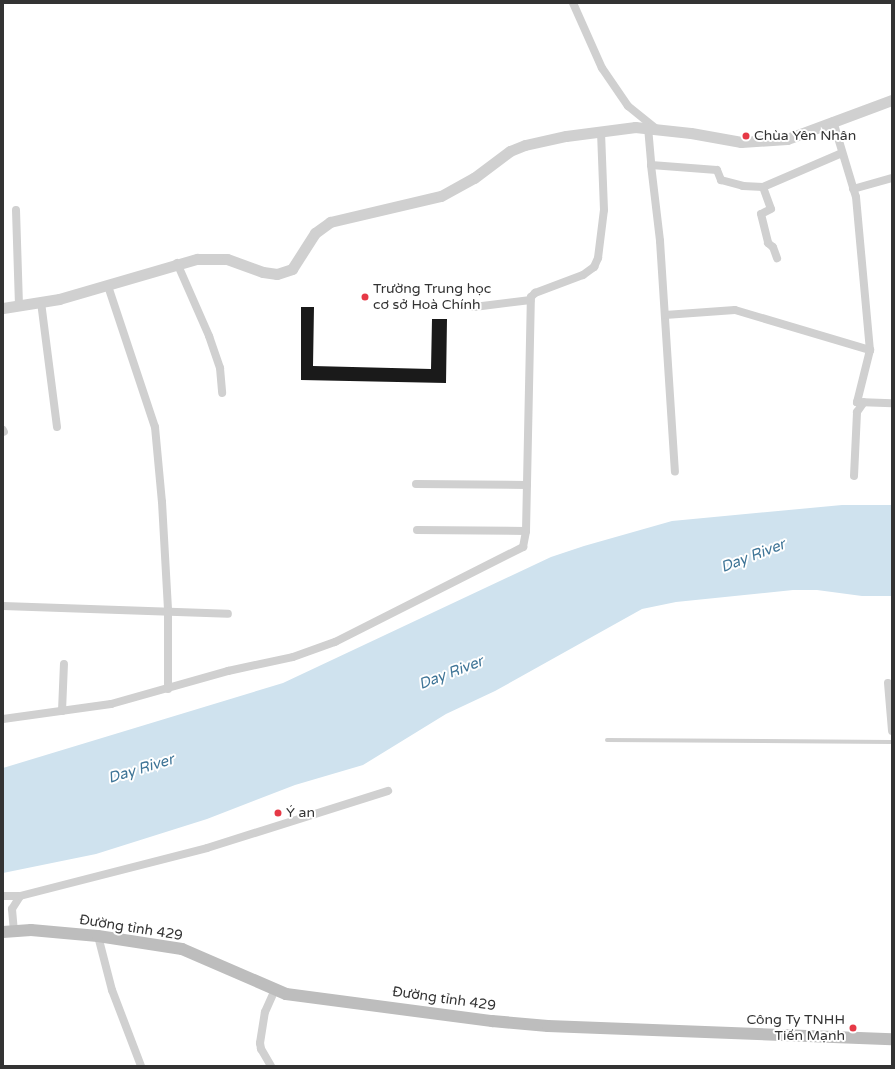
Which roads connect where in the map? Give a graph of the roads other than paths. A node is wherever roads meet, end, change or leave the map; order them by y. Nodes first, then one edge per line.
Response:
1 (573, 3) edge
2 (892, 100) edge
3 (833, 121) junction
4 (653, 129) junction
5 (601, 132) junction
6 (842, 153) junction
7 (651, 165) junction
8 (892, 178) edge
9 (763, 187) junction
10 (853, 189) junction
11 (16, 210) dead end
12 (777, 258) dead end
13 (177, 263) junction
14 (108, 286) junction
15 (531, 300) junction
16 (42, 302) junction
17 (19, 306) junction
18 (474, 307) dead end
19 (3, 308) edge
20 (665, 315) junction
21 (870, 350) junction
22 (222, 393) dead end
23 (864, 402) junction
24 (892, 403) edge
25 (56, 427) dead end
26 (675, 472) dead end
27 (854, 476) dead end
28 (416, 484) dead end
29 (527, 485) junction
30 (417, 530) dead end
31 (526, 530) junction
32 (3, 606) edge
33 (168, 611) junction
34 (228, 614) dead end
35 (64, 664) dead end
36 (888, 683) dead end
37 (168, 689) junction
38 (62, 711) junction
39 (3, 719) edge
40 (892, 731) edge
41 (607, 740) dead end
42 (892, 742) edge
43 (388, 791) dead end
44 (3, 896) edge
45 (20, 896) junction
46 (8, 932) edge
47 (98, 936) junction
48 (275, 990) junction
49 (892, 1039) edge
50 (141, 1066) edge
51 (271, 1066) edge

1 - 4 street
2 - 3 street
3 - 4 street
3 - 6 street
4 - 5 street
4 - 7 street
5 - 13 street
5 - 15 street
6 - 9 street
6 - 10 street
7 - 9 street
7 - 20 street
8 - 10 street
9 - 12 street
10 - 21 street
11 - 17 street
13 - 14 street
13 - 22 street
14 - 16 street
14 - 33 street
15 - 18 street
15 - 29 street
16 - 17 street
16 - 25 street
17 - 19 street
20 - 21 street
20 - 26 street
21 - 23 street
23 - 24 street
23 - 27 street
28 - 29 street
29 - 31 street
30 - 31 street
31 - 37 street
32 - 33 street
33 - 34 street
33 - 37 street
35 - 38 street
36 - 40 street
37 - 38 street
38 - 39 street
41 - 42 lane
43 - 45 street
44 - 45 street
45 - 46 street
46 - 47 main road, Đường tỉnh 429
47 - 48 main road, Đường tỉnh 429
47 - 50 street
48 - 49 main road, Đường tỉnh 429
48 - 51 street

